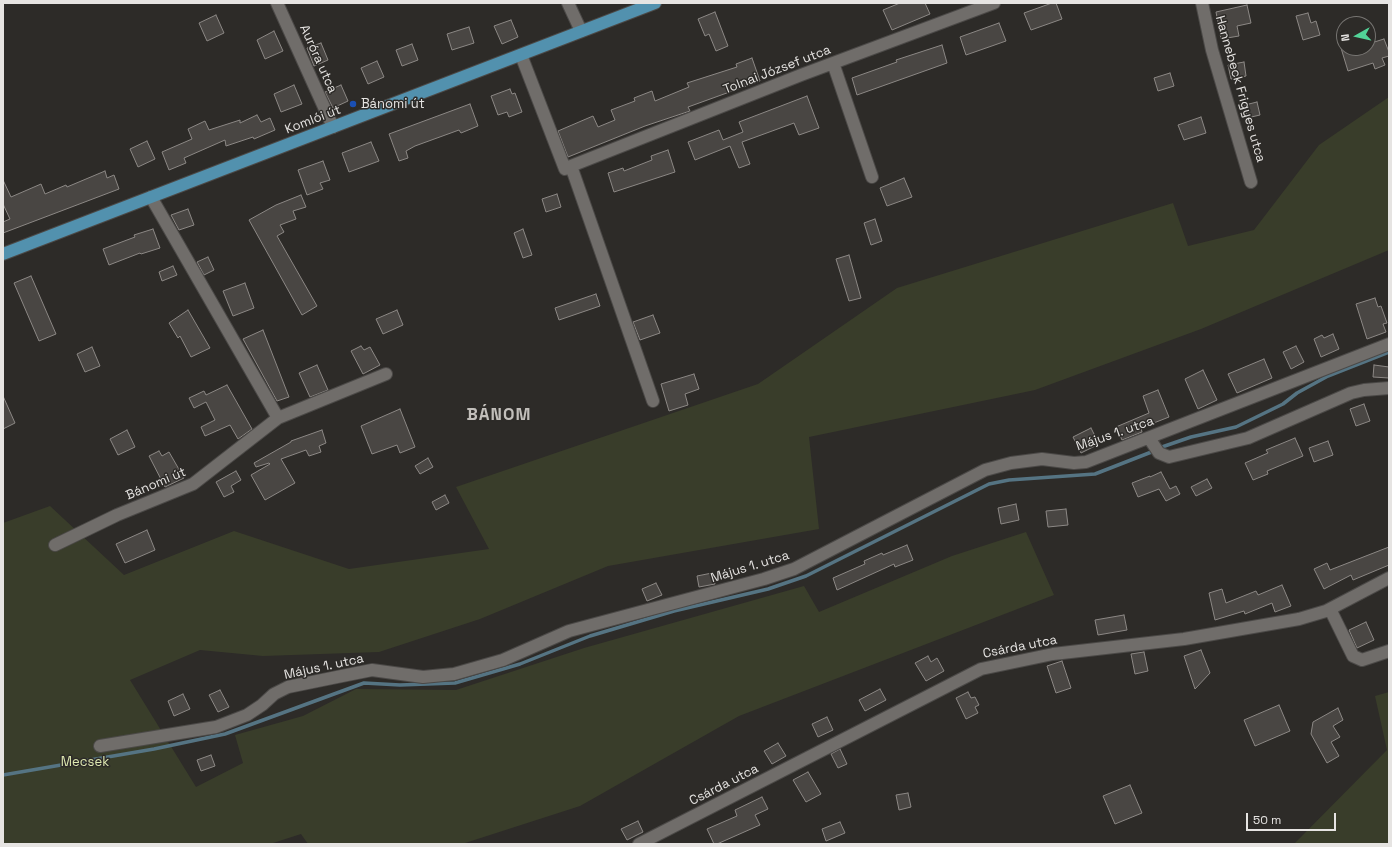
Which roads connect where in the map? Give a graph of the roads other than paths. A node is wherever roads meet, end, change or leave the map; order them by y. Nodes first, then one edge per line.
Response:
1 (277, 3) edge
2 (568, 3) edge
3 (655, 3) edge
4 (994, 3) edge
5 (1202, 3) edge
6 (581, 31) junction
7 (521, 55) junction
8 (833, 63) junction
9 (333, 127) junction
10 (571, 166) junction
11 (872, 177) dead end
12 (1251, 182) dead end
13 (150, 197) junction
14 (3, 254) edge
15 (1389, 344) edge
16 (386, 374) dead end
17 (1389, 388) edge
18 (653, 401) dead end
19 (278, 418) junction
20 (1154, 446) junction
21 (55, 545) dead end
22 (1389, 578) edge
23 (1330, 609) junction
24 (1389, 651) edge
25 (100, 746) dead end
26 (639, 844) edge

1 - 9 street, Auróra utca
2 - 6 street
3 - 6 main road, Komlói út
4 - 8 street, Tolnai József utca
5 - 12 street, Hannebeck Frigyes utca
6 - 7 main road, Komlói út
7 - 9 main road, Komlói út
7 - 10 street
8 - 10 street, Tolnai József utca
8 - 11 street
9 - 13 main road, Komlói út
10 - 18 street
13 - 14 main road, Komlói út
13 - 19 street
15 - 20 street, Május 1. utca
16 - 19 street, Bánomi út
17 - 20 street
19 - 21 street, Bánomi út
20 - 25 street, Május 1. utca
22 - 23 street, Csárda utca
23 - 24 street
23 - 26 street, Csárda utca

